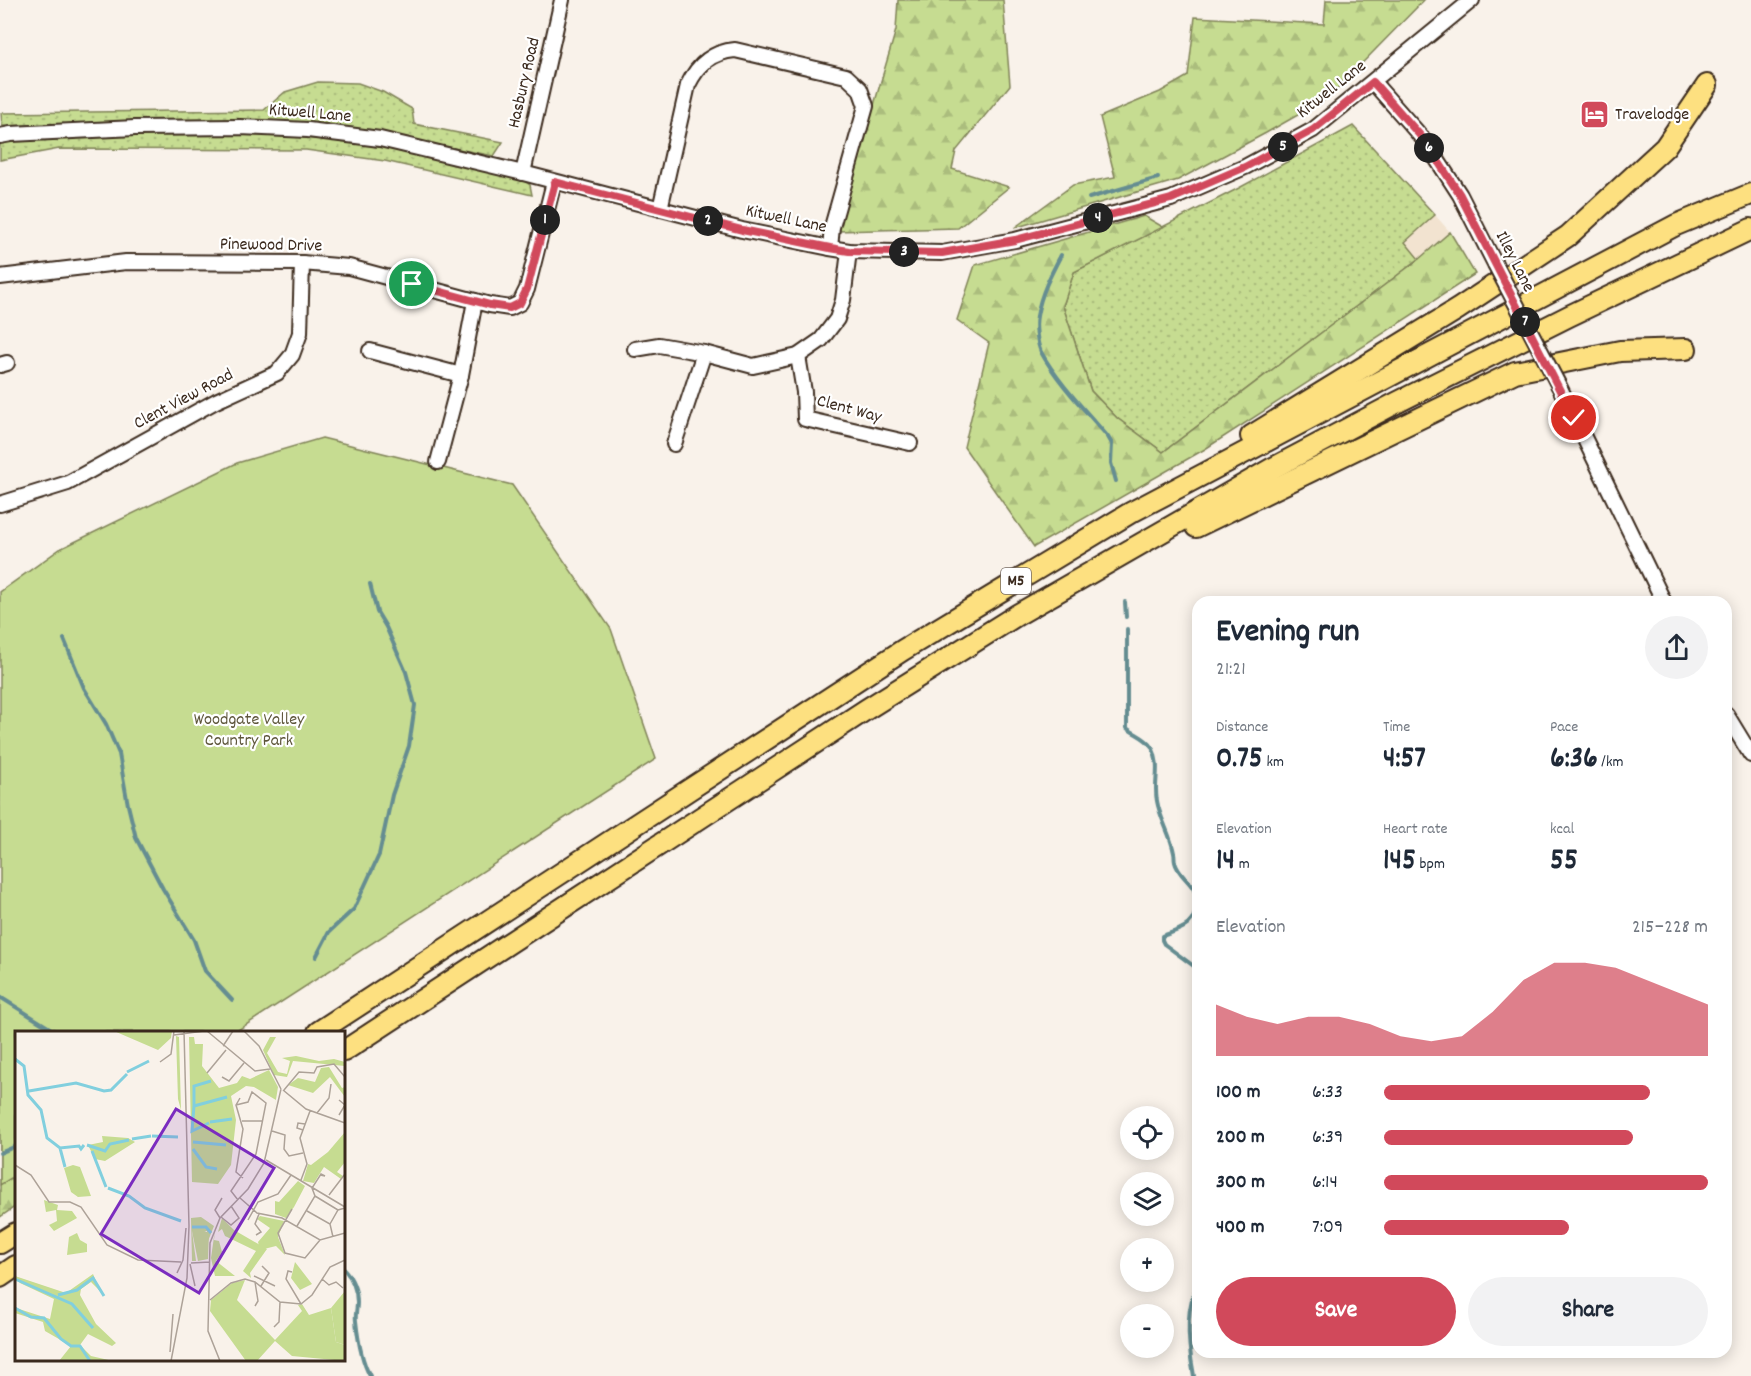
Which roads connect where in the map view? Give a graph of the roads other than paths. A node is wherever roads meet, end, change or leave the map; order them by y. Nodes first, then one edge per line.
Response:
1 (562, 0) edge
2 (1472, 0) edge
3 (1373, 82) junction
4 (1707, 85) dead end
5 (0, 136) edge
6 (523, 173) junction
7 (555, 182) junction
8 (1751, 194) edge
9 (660, 209) junction
10 (1751, 229) edge
11 (830, 248) junction
12 (849, 251) junction
13 (302, 262) junction
14 (0, 277) edge
15 (475, 301) junction
16 (635, 349) dead end
17 (1686, 349) dead end
18 (370, 351) dead end
19 (704, 353) junction
20 (798, 356) junction
21 (461, 375) junction
22 (910, 443) dead end
23 (674, 444) dead end
24 (438, 462) dead end
25 (0, 504) edge
26 (1130, 513) junction
27 (1661, 596) edge
28 (1051, 597) junction
29 (1732, 724) edge
30 (1751, 755) edge
31 (320, 1031) edge
32 (345, 1050) edge
33 (15, 1234) edge
34 (0, 1244) edge
35 (15, 1267) edge
36 (0, 1277) edge

1 - 6 street, Hasbury Road
2 - 3 street, Kitwell Lane
3 - 12 street, Kitwell Lane
3 - 27 street, Illey Lane, bridge
4 - 26 highway
5 - 6 street, Kitwell Lane
6 - 7 street, Kitwell Lane
7 - 9 street, Kitwell Lane
7 - 15 street, Pinewood Drive
8 - 26 highway, M5
9 - 11 street, Kitwell Lane
9 - 11 street
10 - 28 highway, M5
11 - 12 street, Kitwell Lane
12 - 20 street
13 - 14 street, Pinewood Drive
13 - 15 street, Pinewood Drive
13 - 25 street, Clent View Road
15 - 21 street
16 - 19 street
17 - 28 highway
18 - 21 street
19 - 20 street
19 - 23 street
20 - 22 street, Clent Way
21 - 24 street
26 - 31 highway, M5
28 - 32 highway, M5
29 - 30 street
33 - 34 highway
35 - 36 highway

